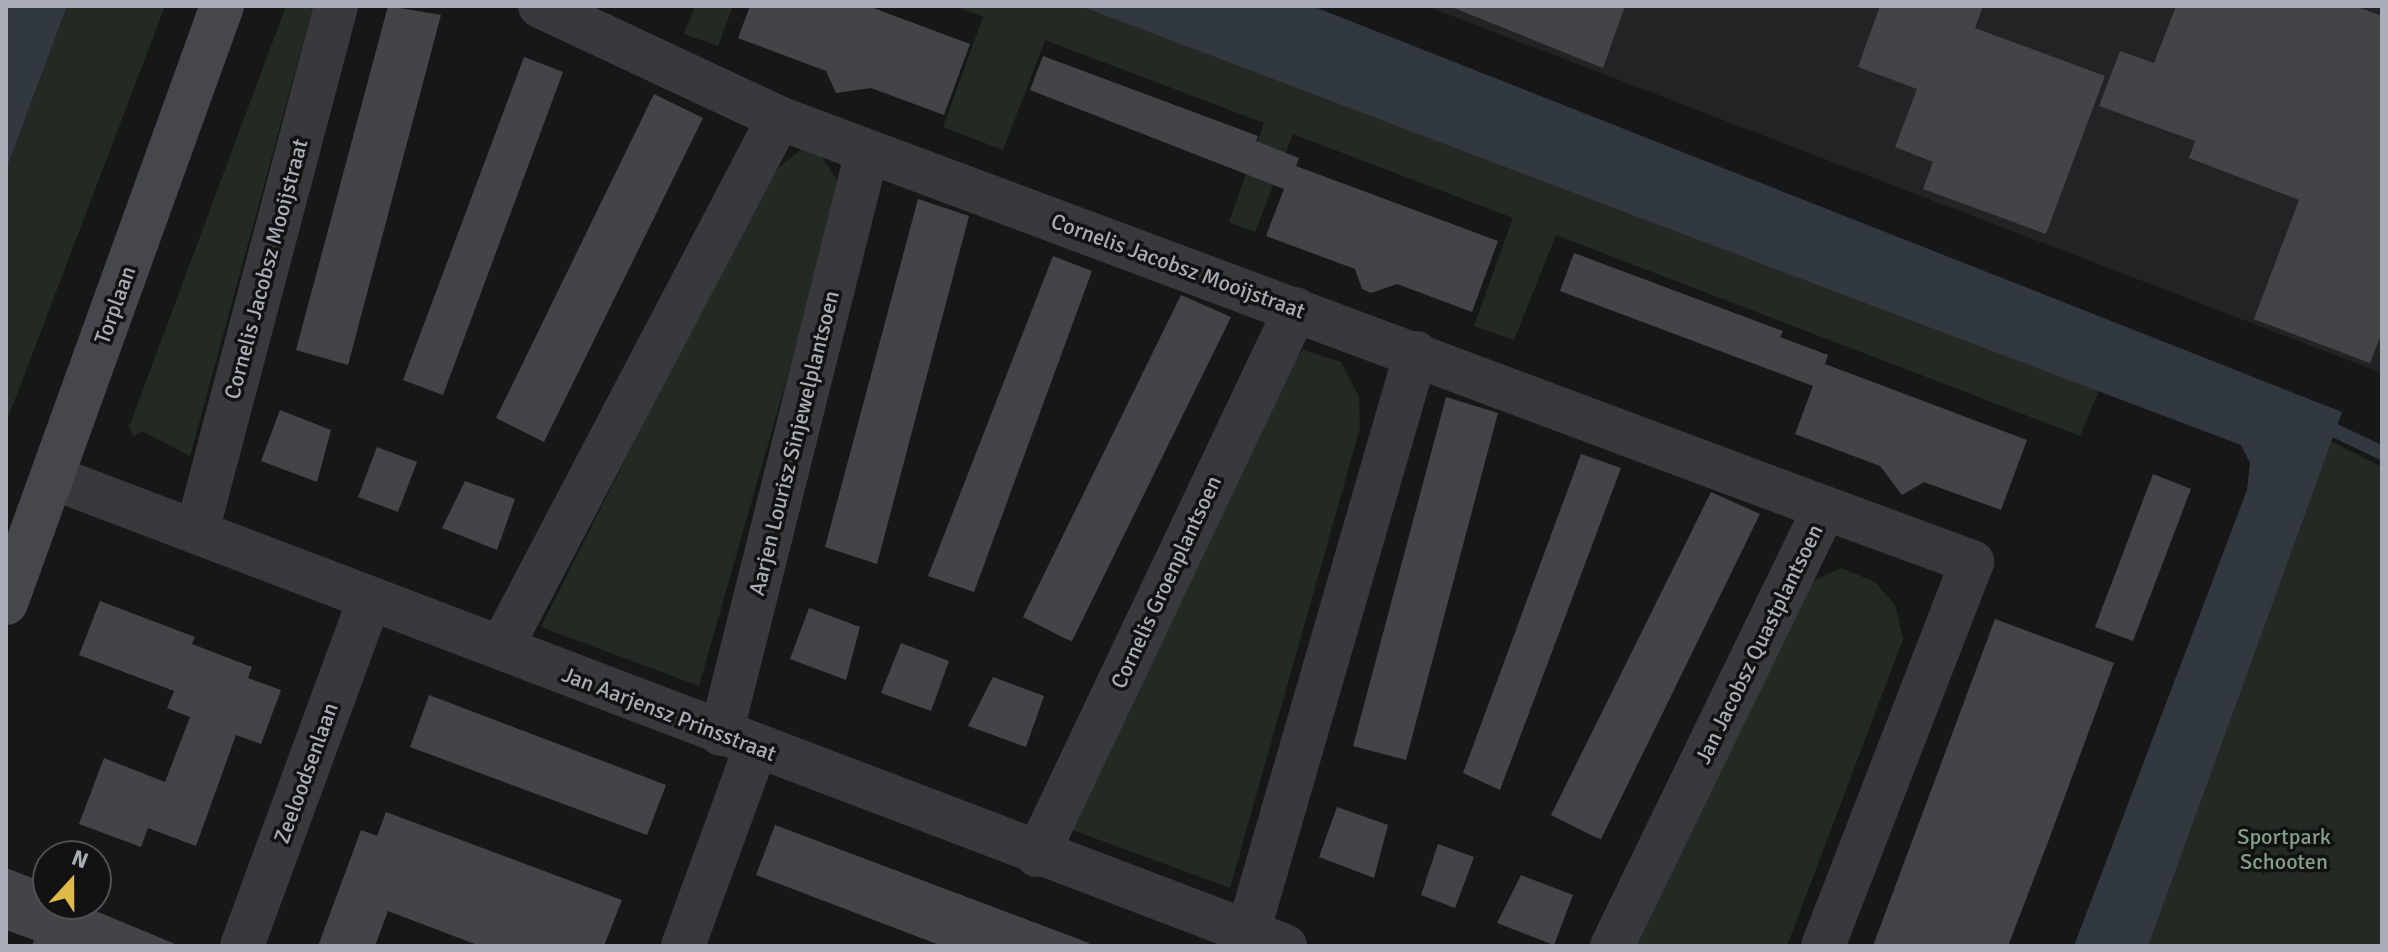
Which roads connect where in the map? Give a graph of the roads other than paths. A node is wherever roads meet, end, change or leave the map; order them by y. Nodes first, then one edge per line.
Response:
1 (222, 6) edge
2 (336, 6) edge
3 (540, 6) edge
4 (779, 118) junction
5 (867, 152) junction
6 (1296, 309) junction
7 (1416, 353) junction
8 (54, 478) junction
9 (1825, 508) junction
10 (197, 531) junction
11 (369, 600) junction
12 (6, 603) edge
13 (501, 648) junction
14 (738, 740) junction
15 (1037, 855) junction
16 (1266, 939) edge
17 (242, 946) edge
18 (683, 946) edge
19 (1612, 946) edge
20 (1823, 946) edge

1 - 8 street, Torplaan
2 - 10 street, Cornelis Jacobsz Mooijstraat
3 - 4 street, Cornelis Jacobsz Mooijstraat
4 - 5 street, Cornelis Jacobsz Mooijstraat
4 - 13 street
5 - 6 street, Cornelis Jacobsz Mooijstraat
5 - 14 street, Aarjen Lourisz Sinjewelplantsoen
6 - 7 street, Cornelis Jacobsz Mooijstraat
6 - 15 street, Cornelis Groenplantsoen
7 - 9 street, Cornelis Jacobsz Mooijstraat
7 - 16 street
8 - 10 street, Jan Aarjensz Prinsstraat
8 - 12 street, Torplaan
9 - 19 street, Jan Jacobsz Quastplantsoen
9 - 20 street, Jan Jacobsz Quastplantsoen
10 - 11 street, Jan Aarjensz Prinsstraat
11 - 13 street, Jan Aarjensz Prinsstraat
11 - 17 street, Zeeloodsenlaan
13 - 14 street, Jan Aarjensz Prinsstraat
14 - 15 street, Jan Aarjensz Prinsstraat
14 - 18 street, Aarjen Lourisz Sinjewelplantsoen
15 - 16 street, Jan Aarjensz Prinsstraat

